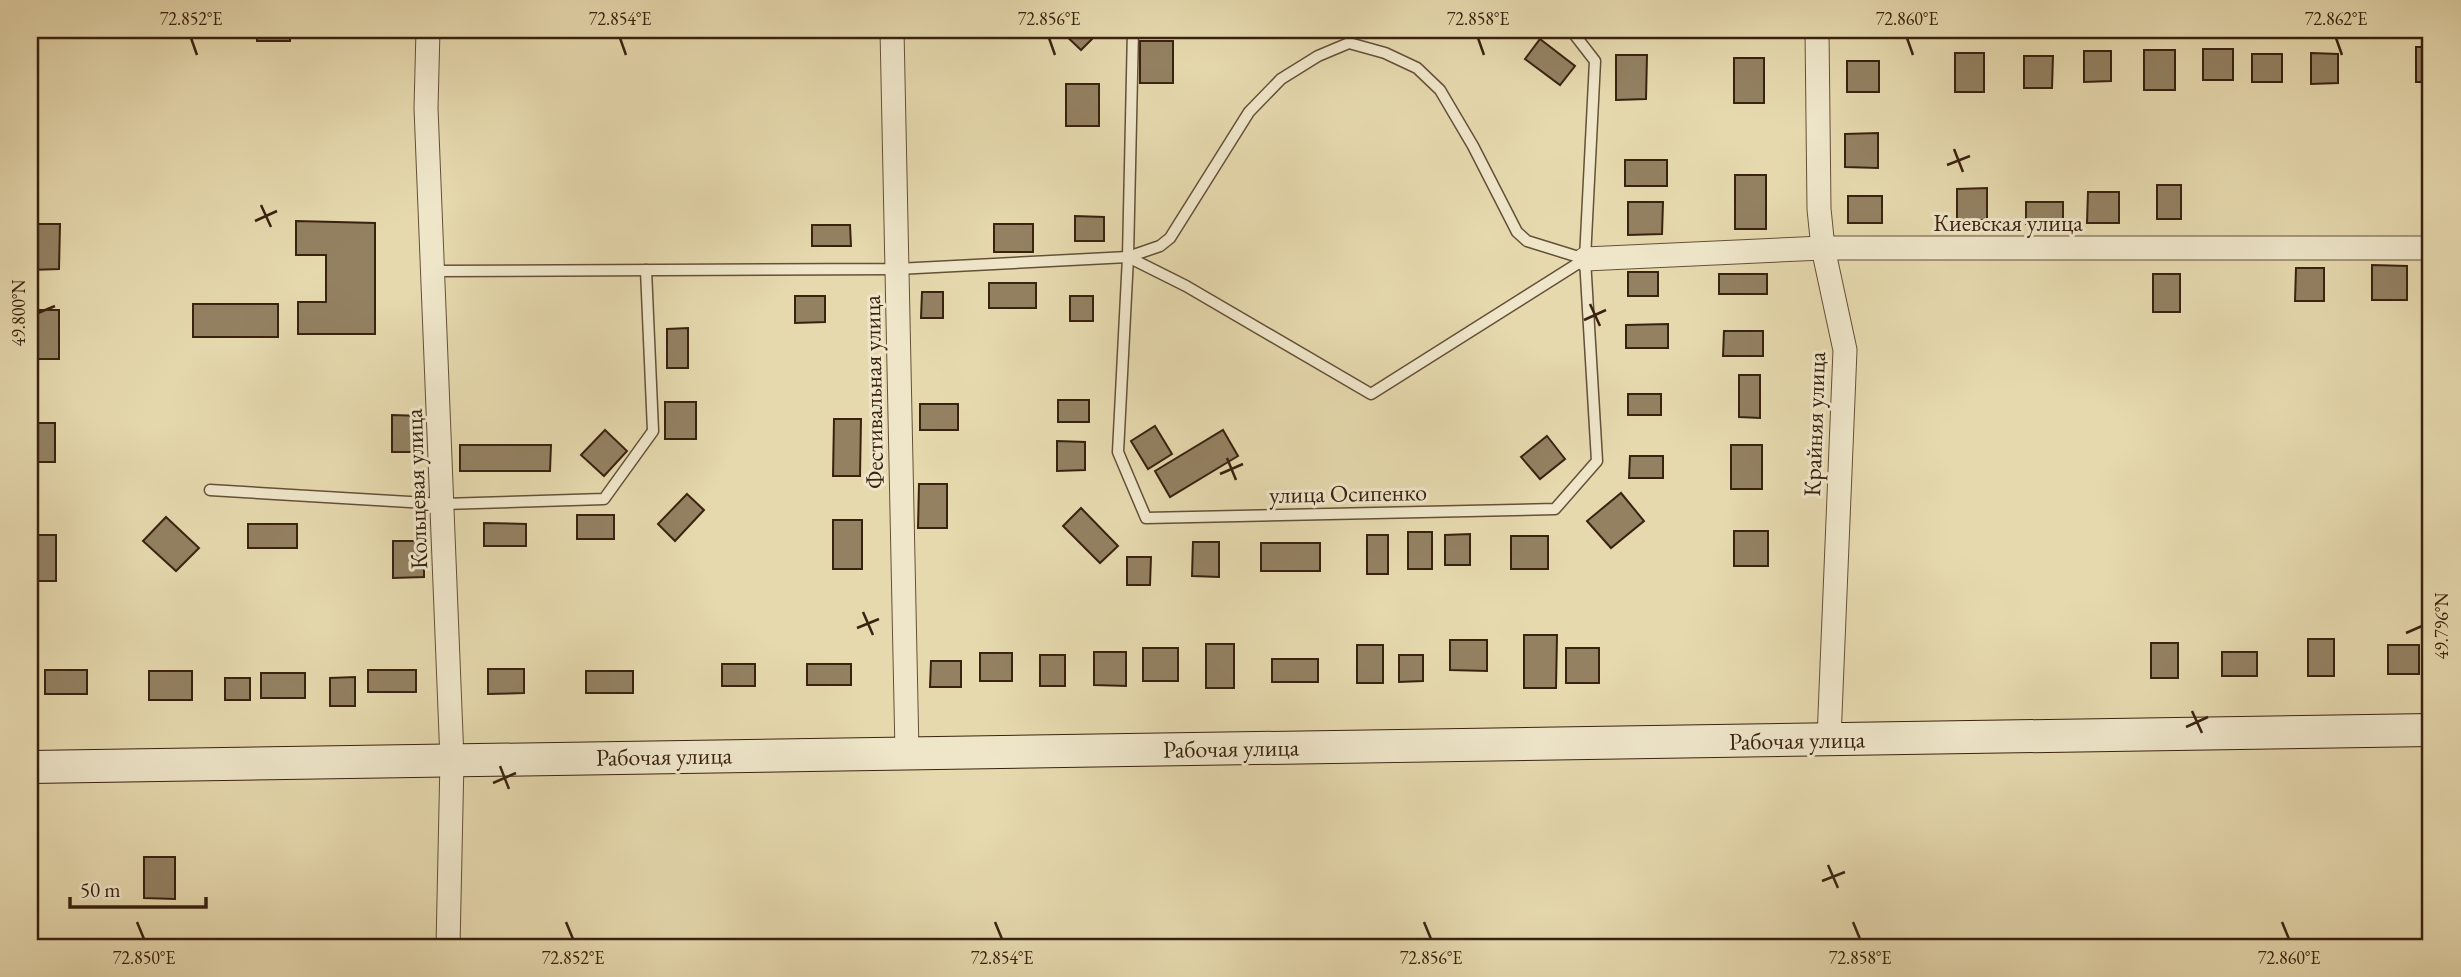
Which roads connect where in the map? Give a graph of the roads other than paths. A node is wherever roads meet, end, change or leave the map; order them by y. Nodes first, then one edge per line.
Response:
1 (428, 30) edge
2 (892, 30) edge
3 (1147, 30) edge
4 (1348, 30) edge
5 (1572, 30) edge
6 (1817, 30) edge
7 (1349, 43) junction
8 (1823, 248) junction
9 (2431, 248) edge
10 (1128, 257) junction
11 (1585, 259) junction
12 (897, 269) junction
13 (646, 270) junction
14 (434, 271) junction
15 (210, 490) dead end
16 (443, 504) junction
17 (2431, 730) edge
18 (1829, 739) junction
19 (907, 752) junction
20 (452, 760) junction
21 (30, 767) edge
22 (448, 947) edge

1 - 14 street, Кольцевая улица
2 - 12 street, Фестивальная улица
3 - 10 lane, улица Осипенко
4 - 7 lane
5 - 11 lane, улица Осипенко
6 - 8 street, Крайняя улица
7 - 10 lane
7 - 11 lane
8 - 9 street, Киевская улица
8 - 11 street, Киевская улица
8 - 18 street, Крайняя улица
10 - 11 lane
10 - 11 lane, улица Осипенко
10 - 12 lane
12 - 13 lane
12 - 19 street, Фестивальная улица
13 - 14 lane
13 - 16 lane
14 - 16 street, Кольцевая улица
15 - 16 lane
16 - 20 street, Кольцевая улица
17 - 18 main road, Рабочая улица
18 - 19 main road, Рабочая улица
19 - 20 main road, Рабочая улица
20 - 21 main road, Рабочая улица
20 - 22 street, Кольцевая улица

